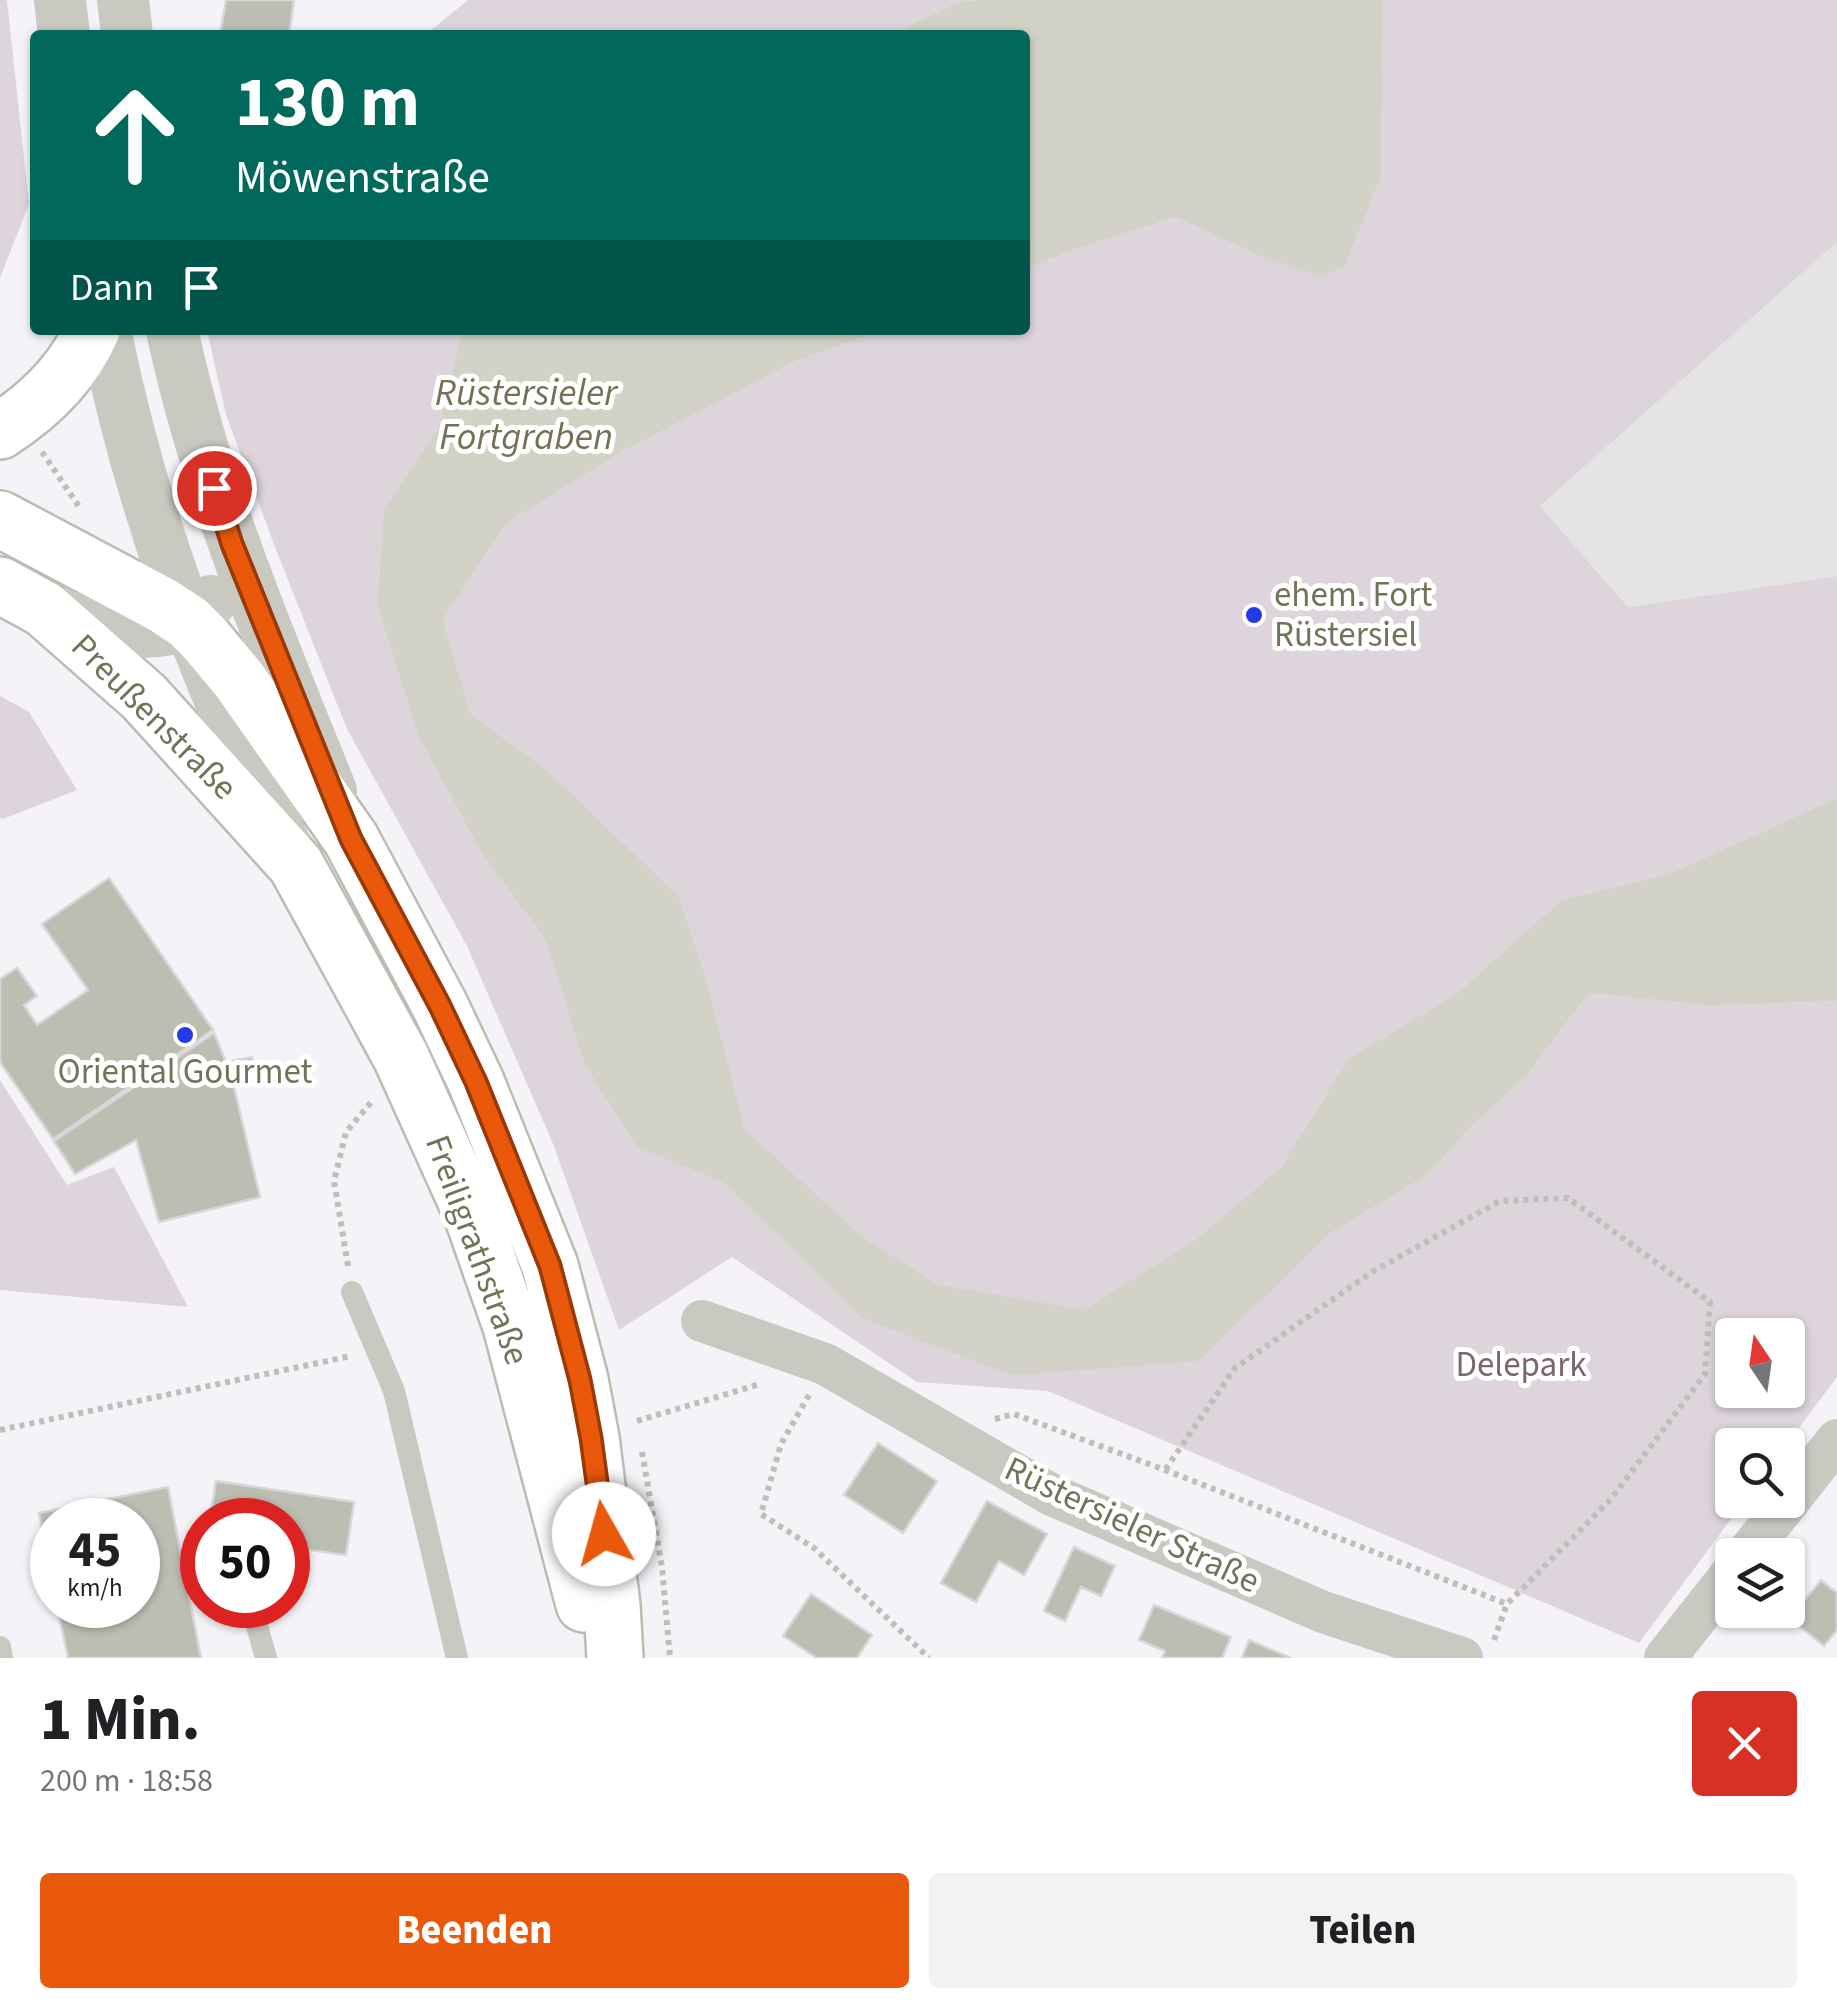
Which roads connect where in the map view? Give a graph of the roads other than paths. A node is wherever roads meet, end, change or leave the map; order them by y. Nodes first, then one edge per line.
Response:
1 (60, 0) edge
2 (123, 0) edge
3 (63, 30) edge
4 (126, 30) edge
5 (89, 335) edge
6 (106, 335) edge
7 (173, 335) edge
8 (0, 431) edge
9 (0, 519) edge
10 (232, 544) junction
11 (22, 597) edge
12 (188, 622) junction
13 (351, 839) junction
14 (296, 866) junction
15 (352, 1292) road end
16 (702, 1321) dead end
17 (1837, 1440) edge
18 (1759, 1538) edge
19 (1715, 1595) edge
20 (258, 1628) edge
21 (0, 1648) edge
22 (1478, 1649) edge
23 (2, 1658) edge
24 (266, 1658) edge
25 (457, 1658) edge
26 (600, 1658) edge
27 (615, 1658) edge
28 (1665, 1658) edge

1 - 3 street
2 - 4 street
5 - 8 main road
6 - 12 street
7 - 10 street
9 - 12 main road, Preußenstraße
10 - 12 street
10 - 13 street
11 - 12 street
11 - 14 main road, Preußenstraße
12 - 13 main road, Preußenstraße
12 - 14 street
13 - 27 main road, Freiligrathstraße
14 - 26 main road, Freiligrathstraße
15 - 25 lane
16 - 22 street, Rüstersieler Straße
17 - 18 street
19 - 28 street
20 - 24 lane
21 - 23 lane

